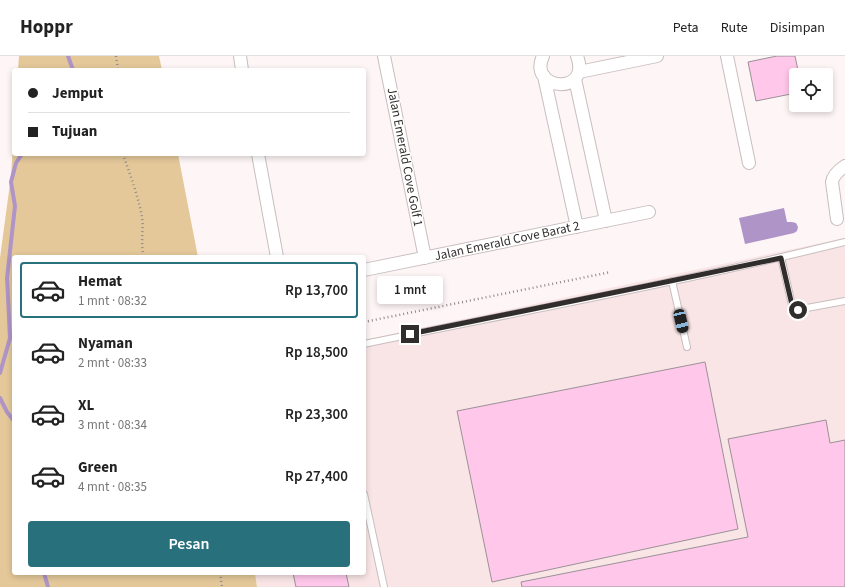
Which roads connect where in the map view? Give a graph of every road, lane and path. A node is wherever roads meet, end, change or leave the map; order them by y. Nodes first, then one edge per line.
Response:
1 (116, 56) edge
2 (240, 56) edge
3 (384, 56) edge
4 (578, 56) edge
5 (657, 56) edge
6 (727, 56) edge
7 (542, 64) edge
8 (118, 68) edge
9 (242, 68) edge
10 (577, 75) junction
11 (124, 156) edge
12 (258, 156) edge
13 (749, 163) dead end
14 (845, 166) edge
15 (649, 212) dead end
16 (837, 219) dead end
17 (606, 221) junction
18 (577, 226) junction
19 (845, 242) edge
20 (144, 255) edge
21 (277, 255) edge
22 (425, 258) junction
23 (781, 258) junction
24 (366, 270) edge
25 (611, 272) dead end
26 (672, 281) junction
27 (845, 300) edge
28 (366, 322) edge
29 (366, 344) edge
30 (687, 347) dead end
31 (366, 503) edge
32 (220, 575) edge
33 (222, 587) edge
34 (384, 587) edge

1 - 8 path
2 - 9 street
3 - 22 street, Jalan Emerald Cove Golf 1
4 - 10 street
5 - 10 street
6 - 13 street
7 - 10 street
7 - 18 street
10 - 17 street
11 - 20 path
12 - 21 street
14 - 16 street
15 - 17 street, Jalan Emerald Cove Barat 2
17 - 18 street, Jalan Emerald Cove Barat 2
18 - 22 street, Jalan Emerald Cove Barat 2
19 - 23 lane
22 - 24 street, Jalan Emerald Cove Barat 2
23 - 26 lane
23 - 27 lane
25 - 28 path
26 - 29 lane
26 - 30 lane
31 - 34 lane
32 - 33 path

